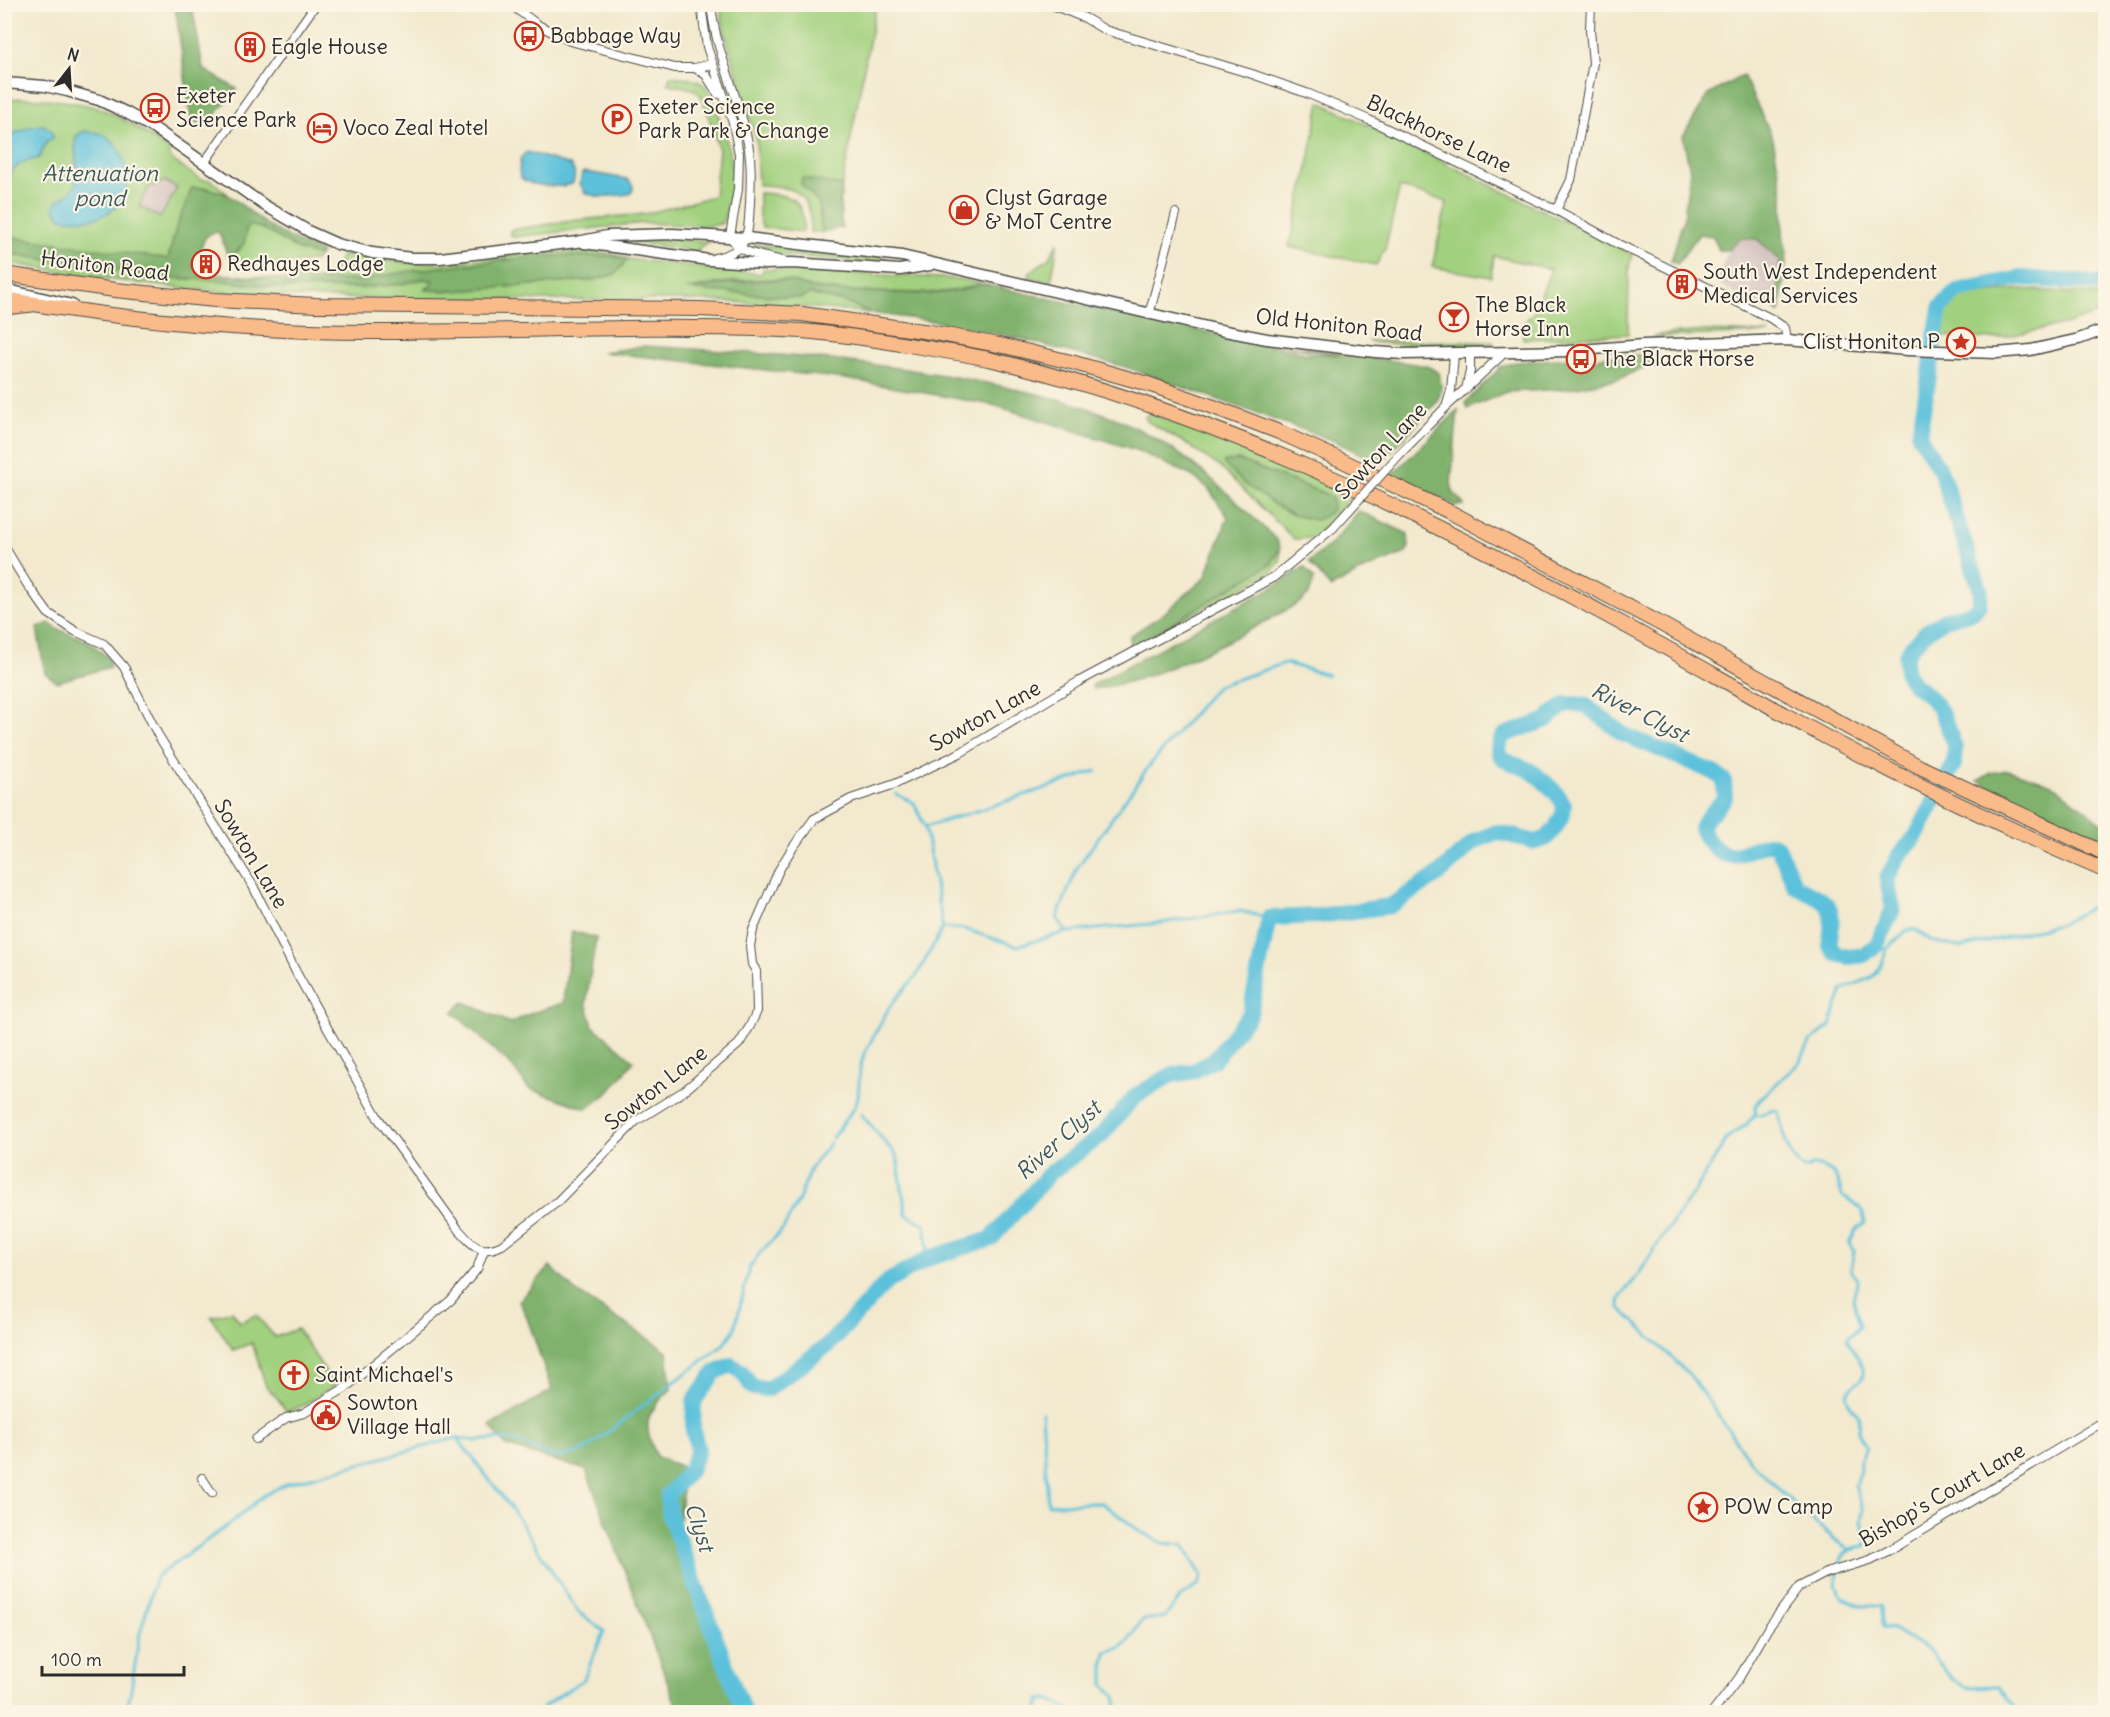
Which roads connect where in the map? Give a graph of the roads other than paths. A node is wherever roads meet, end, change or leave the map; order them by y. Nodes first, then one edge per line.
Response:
1 (316, 4) edge
2 (510, 4) edge
3 (702, 4) edge
4 (711, 4) edge
5 (1050, 4) edge
6 (1590, 4) edge
7 (715, 36) junction
8 (712, 64) junction
9 (695, 68) junction
10 (725, 71) junction
11 (4, 83) edge
12 (734, 130) junction
13 (204, 163) junction
14 (1556, 210) junction
15 (1176, 213) dead end
16 (730, 236) junction
17 (747, 238) junction
18 (577, 242) junction
19 (740, 247) junction
20 (709, 260) junction
21 (792, 263) junction
22 (933, 265) junction
23 (4, 274) edge
24 (4, 290) edge
25 (4, 299) edge
26 (32, 304) junction
27 (4, 307) edge
28 (92, 313) junction
29 (1149, 315) junction
30 (2106, 329) edge
31 (1787, 340) junction
32 (1504, 353) junction
33 (1454, 354) junction
34 (1470, 354) junction
35 (1466, 389) junction
36 (1446, 407) junction
37 (4, 546) edge
38 (2105, 854) edge
39 (2102, 869) edge
40 (484, 1250) junction
41 (2106, 1420) edge
42 (256, 1439) dead end
43 (202, 1478) dead end
44 (212, 1493) dead end
45 (1713, 1713) edge

1 - 13 street
2 - 9 street
3 - 8 street
4 - 7 street
5 - 14 street, Blackhorse Lane
6 - 14 street
7 - 8 street
7 - 10 street
8 - 9 street
8 - 10 street
8 - 12 street
9 - 12 street
10 - 17 street
11 - 13 street, Old Honiton Road
12 - 16 street
13 - 18 street, Old Honiton Road
14 - 31 street, Blackhorse Lane
15 - 29 street
16 - 17 street, Old Honiton Road
16 - 18 street, Old Honiton Road
16 - 19 street, Old Honiton Road
17 - 19 street, Old Honiton Road
17 - 22 street, Old Honiton Road
18 - 20 street, Old Honiton Road
19 - 20 street, Old Honiton Road
19 - 21 street, Old Honiton Road
20 - 21 street, Old Honiton Road
21 - 22 street, Old Honiton Road
22 - 29 street, Old Honiton Road
23 - 38 highway, Honiton Road
24 - 28 street, Honiton Road
25 - 26 highway, Honiton Road
26 - 27 highway
26 - 28 highway, Honiton Road
28 - 39 highway, Honiton Road
29 - 33 street, Old Honiton Road
30 - 31 street, Old Honiton Road
31 - 32 street, Old Honiton Road
32 - 34 street, Old Honiton Road
32 - 35 street, Sowton Lane
33 - 34 street, Old Honiton Road
33 - 36 street, Sowton Lane
34 - 35 street
35 - 36 street, Sowton Lane
36 - 40 street, Sowton Lane, bridge
37 - 40 street, Sowton Lane
40 - 42 street
41 - 45 street, Bishop's Court Lane
43 - 44 street

